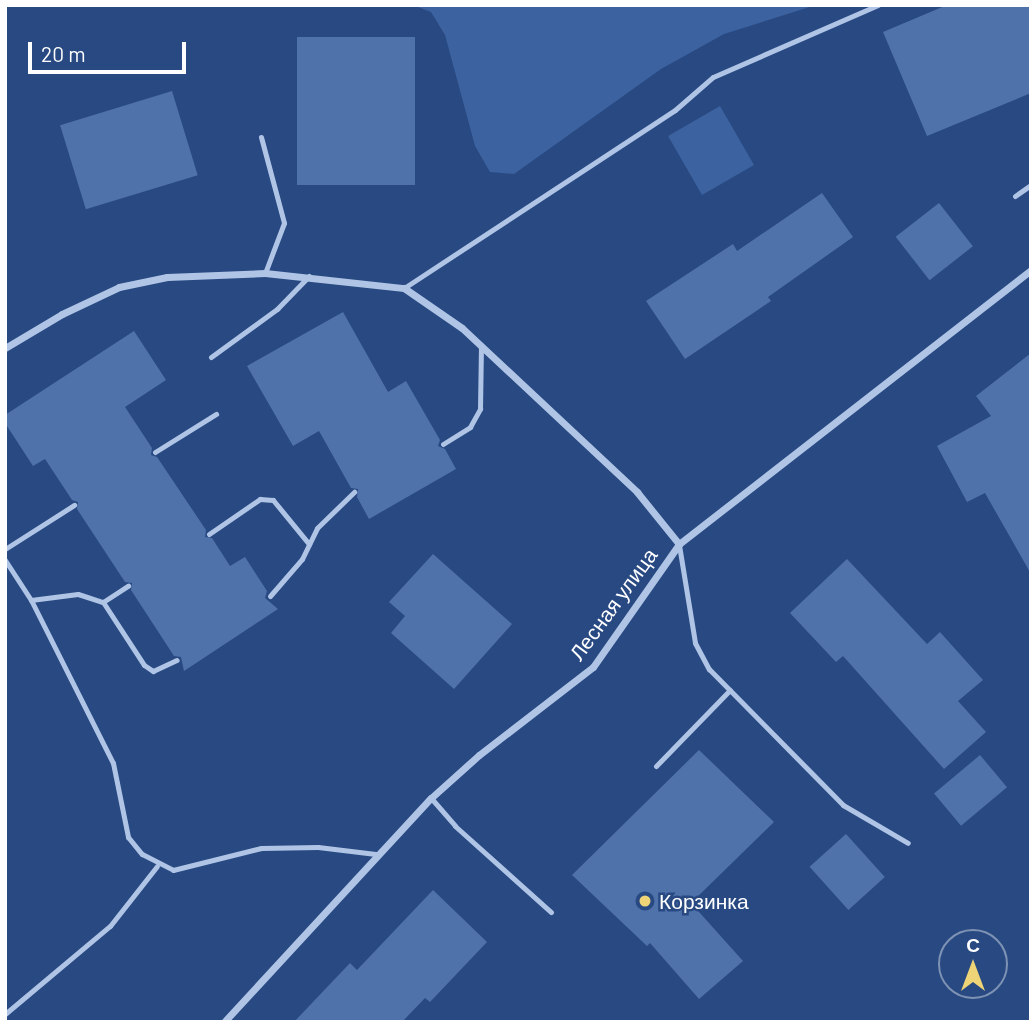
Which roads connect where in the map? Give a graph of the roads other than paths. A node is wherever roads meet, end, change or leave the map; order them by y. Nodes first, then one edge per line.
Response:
1 (878, 5) edge
2 (261, 137) dead end
3 (1031, 186) edge
4 (1015, 196) dead end
5 (1031, 270) edge
6 (265, 273) junction
7 (309, 276) junction
8 (404, 288) junction
9 (481, 346) junction
10 (5, 348) edge
11 (211, 357) dead end
12 (216, 414) dead end
13 (443, 444) dead end
14 (155, 452) dead end
15 (354, 492) dead end
16 (75, 505) dead end
17 (209, 534) dead end
18 (309, 544) junction
19 (679, 544) junction
20 (5, 549) edge
21 (5, 560) edge
22 (128, 586) dead end
23 (270, 596) dead end
24 (32, 600) junction
25 (103, 602) junction
26 (177, 660) dead end
27 (730, 690) junction
28 (656, 766) dead end
29 (431, 798) junction
30 (908, 843) dead end
31 (376, 854) junction
32 (157, 866) junction
33 (551, 912) dead end
34 (5, 1014) edge
35 (224, 1022) edge

1 - 8 lane
2 - 6 lane
3 - 4 lane
5 - 19 street, Лесная улица
6 - 7 street
6 - 10 street
7 - 8 street
7 - 11 lane
8 - 9 street
9 - 13 lane
9 - 19 street
12 - 14 lane
15 - 18 lane
16 - 20 lane
17 - 18 lane
18 - 23 lane
19 - 27 lane
19 - 29 street, Лесная улица
21 - 24 lane
22 - 25 lane
24 - 25 lane
24 - 32 lane
25 - 26 lane
27 - 28 lane
27 - 30 lane
29 - 31 street, Лесная улица
29 - 33 lane
31 - 32 lane
31 - 35 street, Лесная улица
32 - 34 lane

